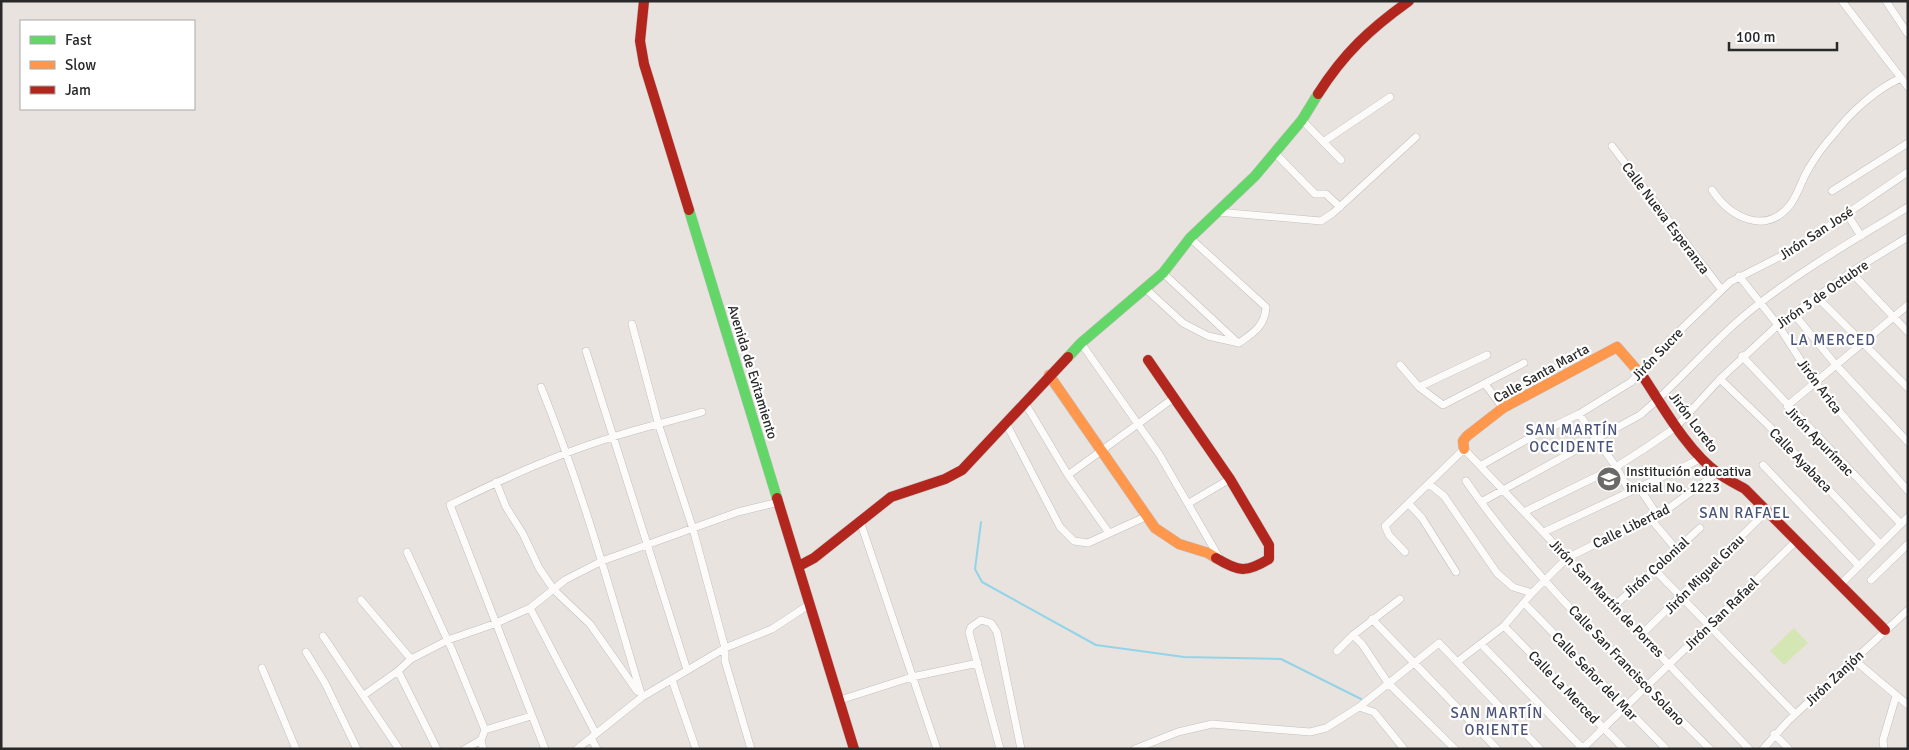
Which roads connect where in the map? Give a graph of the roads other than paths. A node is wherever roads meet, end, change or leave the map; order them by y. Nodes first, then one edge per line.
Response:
1 (644, 1) edge
2 (1409, 1) edge
3 (1842, 1) edge
4 (1886, 1) edge
5 (1908, 34) edge
6 (1901, 78) junction
7 (1908, 87) edge
8 (1390, 97) dead end
9 (1302, 120) junction
10 (1416, 137) dead end
11 (1323, 142) junction
12 (1908, 143) edge
13 (1612, 146) dead end
14 (1274, 152) junction
15 (1341, 160) dead end
16 (1908, 172) edge
17 (1712, 190) dead end
18 (1832, 191) dead end
19 (1340, 207) junction
20 (1908, 207) edge
21 (1218, 212) junction
22 (1847, 214) junction
23 (1861, 236) junction
24 (1908, 237) edge
25 (1190, 238) junction
26 (1851, 272) junction
27 (1163, 273) junction
28 (1739, 276) junction
29 (1146, 289) junction
30 (1721, 289) junction
31 (1817, 297) junction
32 (1760, 302) junction
33 (1908, 305) edge
34 (1794, 314) junction
35 (1892, 317) junction
36 (632, 324) dead end
37 (1778, 325) junction
38 (1908, 332) edge
39 (1080, 343) junction
40 (1239, 343) junction
41 (1863, 343) junction
42 (1618, 347) joint
43 (586, 351) dead end
44 (1486, 355) dead end
45 (1742, 356) junction
46 (1148, 360) dead end
47 (1524, 363) dead end
48 (1836, 365) junction
49 (1400, 366) dead end
50 (1641, 374) junction
51 (1048, 375) junction
52 (1720, 378) junction
53 (1814, 383) junction
54 (1485, 384) junction
55 (540, 387) dead end
56 (1418, 387) junction
57 (1908, 388) edge
58 (1175, 397) junction
59 (1659, 399) junction
60 (1024, 403) junction
61 (1787, 406) junction
62 (1502, 408) junction
63 (702, 412) dead end
64 (1579, 414) junction
65 (1006, 423) junction
66 (1139, 425) junction
67 (659, 426) junction
68 (1676, 427) junction
69 (614, 437) junction
70 (1597, 440) junction
71 (1908, 442) edge
72 (1464, 449) junction
73 (1102, 451) junction
74 (566, 455) junction
75 (1702, 458) junction
76 (1763, 465) dead end
77 (1480, 466) junction
78 (1616, 467) junction
79 (1717, 473) junction
80 (1068, 475) junction
81 (1230, 479) junction
82 (1466, 481) dead end
83 (496, 482) junction
84 (1429, 484) junction
85 (1502, 489) junction
86 (1640, 489) junction
87 (1908, 491) edge
88 (1630, 492) junction
89 (779, 502) junction
90 (1481, 502) junction
91 (1189, 503) junction
92 (1409, 504) junction
93 (1524, 512) junction
94 (1766, 512) junction
95 (1145, 517) junction
96 (1654, 517) junction
97 (1908, 517) edge
98 (860, 521) junction
99 (1900, 524) junction
100 (1700, 528) dead end
101 (693, 529) junction
102 (1544, 532) junction
103 (1109, 533) junction
104 (1795, 542) junction
105 (1880, 544) junction
106 (1908, 544) edge
107 (648, 546) junction
108 (1676, 549) junction
109 (407, 552) dead end
110 (1405, 552) dead end
111 (1567, 558) junction
112 (602, 561) junction
113 (1221, 561) junction
114 (799, 566) junction
115 (1859, 566) junction
116 (1654, 569) junction
117 (1456, 572) dead end
118 (1545, 580) junction
119 (1871, 580) dead end
120 (1840, 585) junction
121 (554, 590) junction
122 (1532, 593) junction
123 (1682, 596) junction
124 (1400, 599) dead end
125 (361, 600) dead end
126 (1524, 603) junction
127 (810, 604) junction
128 (1613, 607) junction
129 (530, 608) junction
130 (1908, 610) edge
131 (1372, 619) junction
132 (494, 624) junction
133 (1710, 624) junction
134 (1504, 626) junction
135 (1886, 630) junction
136 (1353, 635) junction
137 (323, 636) dead end
138 (1641, 636) junction
139 (448, 640) junction
140 (1482, 645) junction
141 (725, 648) junction
142 (1337, 651) dead end
143 (306, 652) dead end
144 (411, 659) junction
145 (1853, 659) junction
146 (1457, 662) junction
147 (978, 663) junction
148 (1669, 664) junction
149 (1414, 665) junction
150 (262, 668) dead end
151 (687, 670) junction
152 (398, 672) junction
153 (912, 677) junction
154 (672, 680) junction
155 (1388, 683) junction
156 (1648, 687) junction
157 (364, 695) junction
158 (1896, 696) junction
159 (642, 697) junction
160 (840, 700) junction
161 (1908, 705) edge
162 (1359, 707) junction
163 (1625, 708) junction
164 (1795, 714) junction
165 (531, 716) junction
166 (1603, 728) junction
167 (485, 730) junction
168 (1774, 734) junction
169 (594, 736) junction
170 (481, 740) junction
171 (1452, 746) edge
172 (296, 749) edge
173 (357, 749) edge
174 (399, 749) edge
175 (437, 749) edge
176 (465, 749) edge
177 (483, 749) edge
178 (545, 749) edge
179 (577, 749) edge
180 (597, 749) edge
181 (696, 749) edge
182 (751, 749) edge
183 (854, 749) edge
184 (937, 749) edge
185 (1000, 749) edge
186 (1021, 749) edge
187 (1134, 749) edge
188 (1404, 749) edge
189 (1443, 749) edge
190 (1497, 749) edge
191 (1540, 749) edge
192 (1582, 749) edge
193 (1624, 749) edge
194 (1666, 749) edge
195 (1710, 749) edge
196 (1749, 749) edge
197 (1763, 749) edge
198 (1789, 749) edge
199 (1884, 749) edge

1 - 89 street, Avenida de Evitamiento
2 - 9 street
3 - 6 street
4 - 5 street
6 - 7 street
6 - 17 street
8 - 11 street
9 - 11 street
9 - 14 street
10 - 19 street
11 - 15 street
12 - 18 street
13 - 30 street, Calle Nueva Esperanza
14 - 19 street
14 - 21 street
16 - 22 street, Jirón San José
19 - 21 street
20 - 23 street
21 - 25 street
22 - 23 street
22 - 28 street, Jirón San José
23 - 32 street
24 - 26 street, Jirón 3 de Octubre
25 - 27 street
25 - 40 street
26 - 31 street, Jirón 3 de Octubre
26 - 35 street
27 - 29 street
27 - 40 street
28 - 30 street, Jirón San José
28 - 32 street, Jirón Arica
29 - 39 street
29 - 40 street
30 - 50 street, Jirón Sucre
31 - 34 street, Jirón 3 de Octubre
31 - 41 street
32 - 37 street, Jirón Arica
32 - 59 street
33 - 35 street
34 - 37 street, Jirón 3 de Octubre
34 - 48 street
35 - 38 street
35 - 41 street
36 - 67 street
37 - 45 street, Jirón 3 de Octubre
37 - 53 street, Jirón Arica
39 - 51 street
39 - 66 street
41 - 48 street
41 - 57 street
42 - 50 street, Jirón Loreto
42 - 62 street, Calle Santa Marta
43 - 69 street
44 - 56 street
45 - 52 street, Jirón 3 de Octubre
45 - 61 street, Jirón Apurímac
46 - 58 street
47 - 54 street
48 - 53 street
48 - 71 street
49 - 56 street
50 - 59 street, Jirón Loreto
50 - 64 street, Jirón Sucre
51 - 60 street
51 - 73 street
52 - 68 street, Jirón 3 de Octubre
52 - 105 street, Calle Ayabaca
53 - 61 street
53 - 87 street, Jirón Arica
54 - 56 street
54 - 62 street
55 - 74 street
58 - 66 street
58 - 81 street
59 - 68 street, Jirón Loreto
59 - 70 street
60 - 65 street
60 - 80 street
61 - 99 street, Jirón Apurímac
62 - 72 street, Calle Santa Marta
63 - 67 street
64 - 70 street
64 - 77 street, Jirón Sucre
65 - 98 street
65 - 103 street
66 - 73 street
66 - 91 street
67 - 69 street
67 - 101 street
68 - 75 street, Jirón Loreto
68 - 78 street, Jirón 3 de Octubre
69 - 74 street
69 - 107 street
70 - 78 street
70 - 85 street
72 - 77 street, Jirón San Martín de Porres
72 - 84 street
73 - 80 street
73 - 95 street
74 - 83 street
74 - 112 street
75 - 79 street, Jirón Loreto
75 - 86 street
76 - 115 street
77 - 85 street, Jirón San Martín de Porres
78 - 88 street
78 - 93 street, Jirón 3 de Octubre
79 - 94 street, Jirón Loreto
79 - 96 street, Calle Libertad
80 - 103 street
81 - 91 street
81 - 113 street
82 - 90 street, Calle San Francisco Solano
83 - 121 street
83 - 132 street
84 - 92 street
84 - 122 street
85 - 90 street
85 - 93 street, Jirón San Martín de Porres
86 - 88 street
86 - 96 street
88 - 102 street
89 - 101 street
89 - 114 street, Avenida de Evitamiento
90 - 118 street, Calle San Francisco Solano
91 - 113 street
92 - 110 street
92 - 117 street
93 - 102 street, Jirón San Martín de Porres
94 - 104 street, Jirón Loreto
94 - 123 street, Jirón Miguel Grau
95 - 103 street
95 - 113 street
96 - 108 street
96 - 111 street, Calle Libertad
97 - 99 street
98 - 114 street
98 - 153 street
99 - 105 street
100 - 108 street, Jirón Colonial
101 - 107 street
101 - 141 street
102 - 111 street, Jirón San Martín de Porres
104 - 120 street, Jirón Loreto
104 - 133 street, Jirón San Rafael
105 - 115 street
106 - 119 street
107 - 112 street
107 - 151 street
108 - 116 street, Jirón Colonial
109 - 139 street
111 - 118 street, Calle Libertad
111 - 128 street, Jirón San Martín de Porres
112 - 121 street
112 - 159 street
114 - 127 street, Avenida de Evitamiento
115 - 120 street
116 - 123 street
116 - 128 street, Jirón Colonial
118 - 122 street, Calle Libertad
118 - 156 street, Calle San Francisco Solano
120 - 135 street, Jirón Loreto
121 - 129 street
121 - 159 street
122 - 126 street, Calle Libertad
123 - 133 street
123 - 138 street, Jirón Miguel Grau
124 - 131 street
125 - 144 street
126 - 134 street, Calle Libertad
126 - 163 street, Calle Señor del Mar
127 - 141 street
127 - 160 street, Avenida de Evitamiento
128 - 138 street, Jirón San Martín de Porres
129 - 132 street
129 - 169 street
130 - 135 street, Jirón Zanjón
131 - 136 street
131 - 149 street
132 - 139 street
132 - 165 street
133 - 148 street, Jirón San Rafael
133 - 164 street
134 - 140 street, Calle Libertad
134 - 166 street, Calle La Merced
135 - 145 street, Jirón Zanjón
136 - 142 street
136 - 155 street
137 - 157 street
138 - 148 street, Jirón San Martín de Porres
139 - 144 street
139 - 167 street
140 - 146 street, Calle Libertad
140 - 192 street
141 - 151 street
141 - 182 street
143 - 173 street
144 - 152 street
145 - 158 street
145 - 164 street, Jirón Zanjón
146 - 149 street
146 - 191 street
147 - 153 street
147 - 185 street
147 - 186 street
148 - 156 street, Jirón San Rafael
148 - 196 street, Jirón San Martín de Porres
149 - 155 street
149 - 190 street
150 - 172 street
151 - 154 street
152 - 157 street
152 - 175 street
153 - 160 street
153 - 184 street
154 - 159 street
154 - 181 street
155 - 162 street
155 - 171 street
156 - 163 street, Jirón San Rafael
156 - 195 street, Calle San Francisco Solano
157 - 174 street
158 - 161 street
158 - 199 street
159 - 169 street
160 - 183 street, Avenida de Evitamiento
162 - 187 street
162 - 188 street
163 - 166 street, Jirón San Rafael
163 - 194 street, Calle Señor del Mar
164 - 168 street, Jirón Zanjón
165 - 167 street
165 - 178 street
166 - 192 street, Jirón San Rafael
166 - 193 street, Calle La Merced
167 - 170 street
168 - 197 street, Jirón Zanjón
168 - 198 street
169 - 179 street
169 - 180 street
170 - 176 street
170 - 177 street
171 - 189 street

